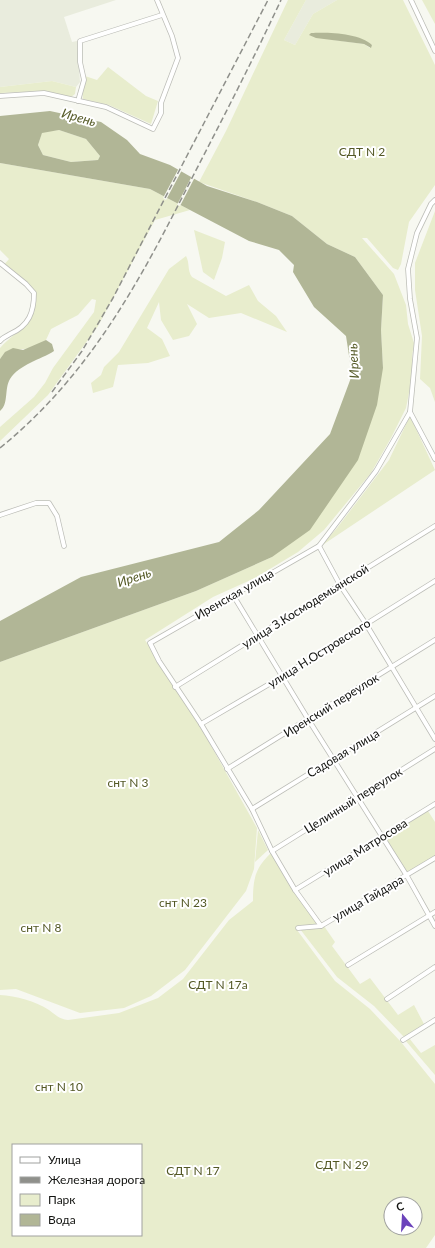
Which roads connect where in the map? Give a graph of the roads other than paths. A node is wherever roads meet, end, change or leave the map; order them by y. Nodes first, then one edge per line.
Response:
1 (157, 0) edge
2 (411, 0) edge
3 (162, 15) junction
4 (435, 51) edge
5 (0, 96) edge
6 (78, 101) junction
7 (435, 200) edge
8 (0, 263) edge
9 (1, 338) edge
10 (410, 412) junction
11 (435, 459) edge
12 (0, 515) edge
13 (435, 526) edge
14 (64, 546) dead end
15 (319, 546) junction
16 (435, 581) edge
17 (340, 586) junction
18 (233, 595) junction
19 (366, 624) junction
20 (257, 636) junction
21 (435, 640) edge
22 (392, 667) junction
23 (283, 676) junction
24 (175, 687) junction
25 (435, 696) edge
26 (416, 708) junction
27 (308, 719) junction
28 (201, 724) junction
29 (435, 739) edge
30 (435, 749) edge
31 (333, 758) junction
32 (227, 769) junction
33 (358, 797) junction
34 (435, 804) edge
35 (252, 809) junction
36 (381, 836) junction
37 (272, 851) junction
38 (435, 858) edge
39 (407, 876) junction
40 (295, 890) junction
41 (435, 912) edge
42 (428, 916) junction
43 (321, 926) junction
44 (435, 926) edge
45 (298, 928) dead end
46 (348, 965) dead end
47 (435, 967) edge
48 (387, 999) dead end
49 (435, 1020) edge
50 (403, 1040) dead end

1 - 3 street
2 - 4 street
3 - 6 street
3 - 6 street
5 - 6 street
7 - 10 street
8 - 9 street
10 - 11 street
10 - 15 street
12 - 14 street
13 - 17 street, улица З.Космодемьянской
15 - 17 street
15 - 18 street, Иренская улица
16 - 19 street, улица Н.Островского
17 - 19 street
17 - 20 street, улица З.Космодемьянской
18 - 20 street
18 - 24 street, Иренская улица
19 - 22 street
19 - 23 street, улица Н.Островского
20 - 23 street
20 - 24 street, улица З.Космодемьянской
21 - 22 street, Иренский переулок
22 - 26 street
22 - 27 street, Иренский переулок
23 - 27 street
23 - 28 street, улица Н.Островского
24 - 28 street
25 - 26 street, Садовая улица
26 - 29 street
26 - 31 street, Садовая улица
27 - 31 street
27 - 32 street, Иренский переулок
28 - 32 street
30 - 33 street, Целинный переулок
31 - 33 street
31 - 35 street, Садовая улица
32 - 35 street
33 - 36 street
33 - 37 street, Целинный переулок
34 - 36 street, улица Матросова
35 - 37 street
36 - 39 street
36 - 40 street, улица Матросова
37 - 40 street
38 - 39 street, улица Гайдара
39 - 42 street
39 - 43 street, улица Гайдара
40 - 43 street
41 - 42 street
42 - 44 street
42 - 46 street
43 - 45 street, улица Гайдара
47 - 48 street
49 - 50 street

